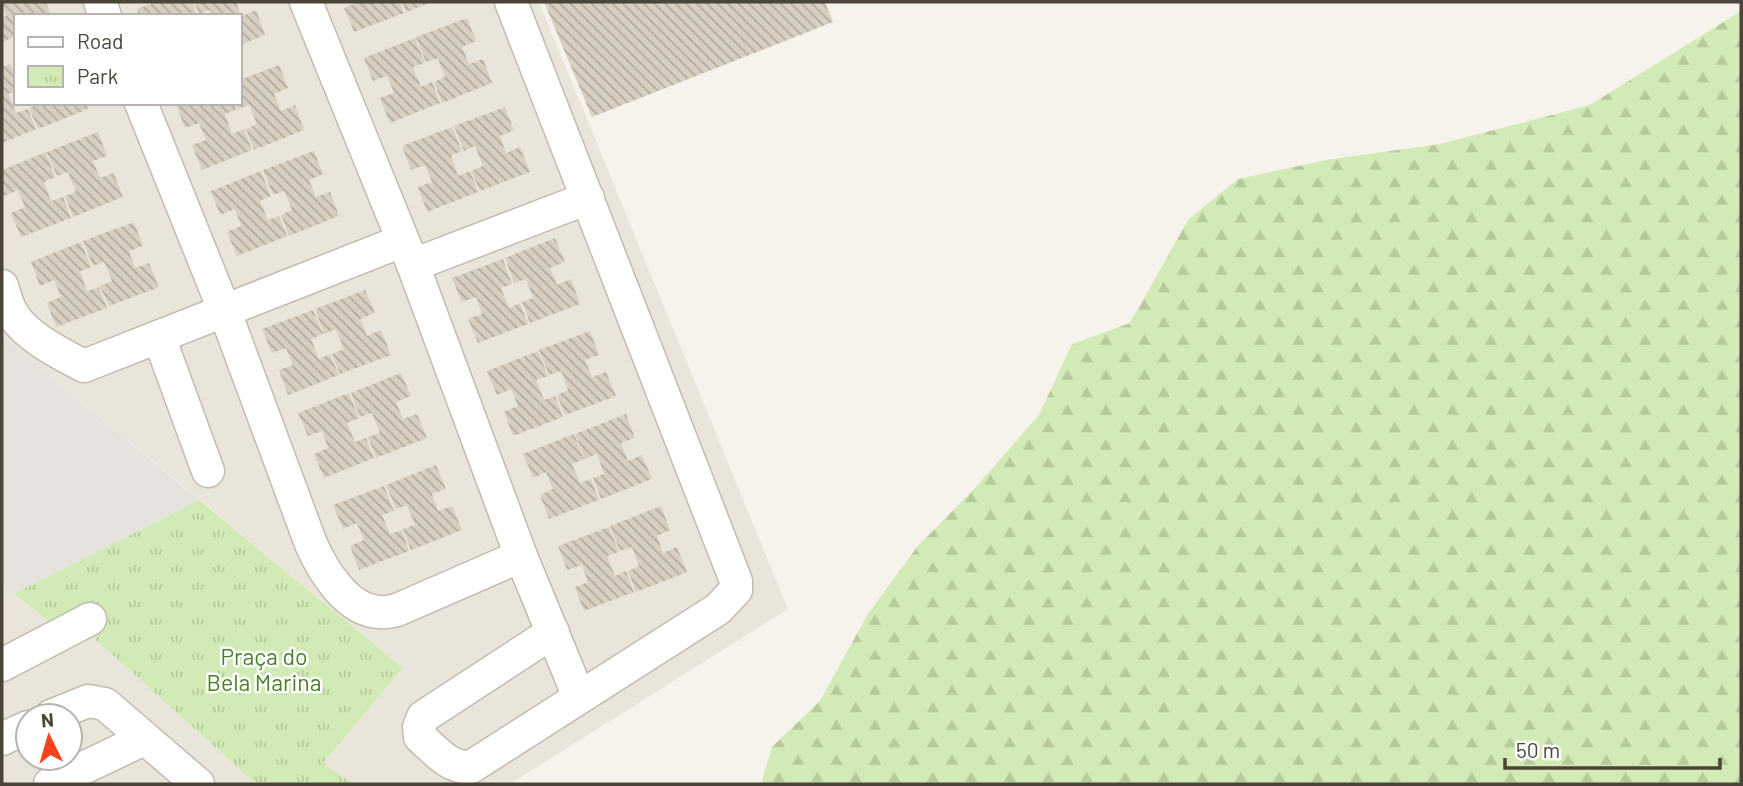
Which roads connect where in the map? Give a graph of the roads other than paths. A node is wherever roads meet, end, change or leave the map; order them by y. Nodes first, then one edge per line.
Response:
1 (306, 2) edge
2 (512, 2) edge
3 (142, 105) edge
4 (588, 198) junction
5 (407, 253) junction
6 (2, 286) edge
7 (225, 312) junction
8 (159, 337) junction
9 (208, 471) dead end
10 (521, 556) junction
11 (90, 619) dead end
12 (553, 632) junction
13 (2, 665) edge
14 (579, 697) junction
15 (81, 702) edge
16 (144, 739) junction
17 (50, 784) edge
18 (198, 784) edge

1 - 5 street
2 - 4 street
3 - 7 street
4 - 5 street
4 - 14 street
5 - 7 street
5 - 10 street
6 - 8 street
7 - 8 street
7 - 10 street
8 - 9 street
10 - 12 street
11 - 13 street
12 - 14 street
12 - 14 street
15 - 16 street
16 - 17 street
16 - 18 street

